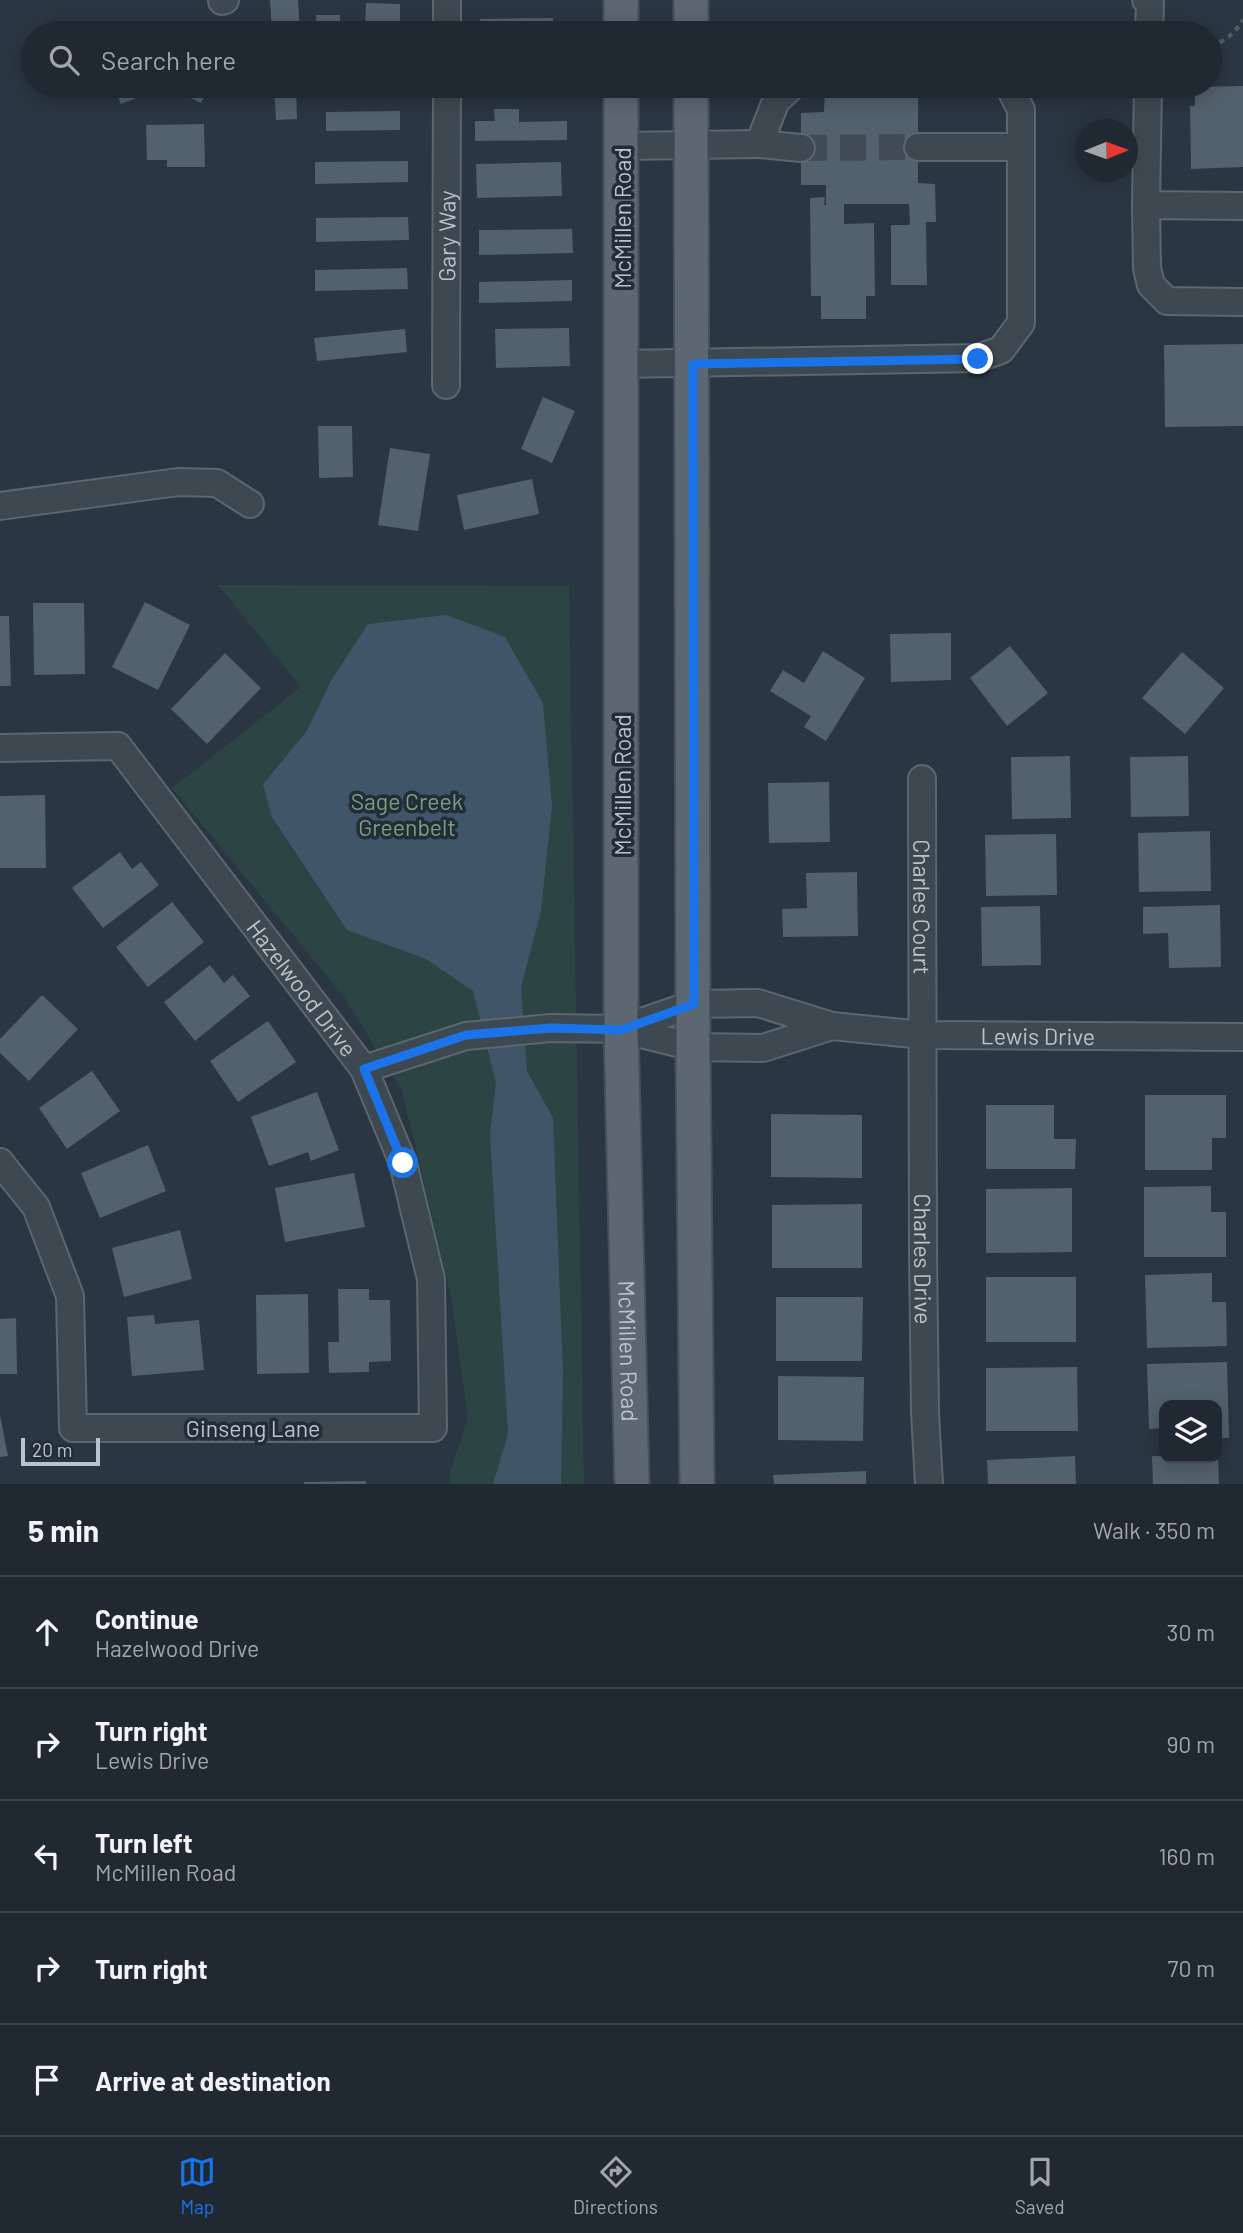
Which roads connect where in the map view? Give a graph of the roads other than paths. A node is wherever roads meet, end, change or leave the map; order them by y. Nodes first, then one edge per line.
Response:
1 (447, 0) edge
2 (621, 0) edge
3 (691, 0) edge
4 (1146, 0) edge
5 (447, 21) edge
6 (621, 21) edge
7 (691, 21) edge
8 (1149, 21) edge
9 (447, 98) edge
10 (621, 98) edge
11 (691, 98) edge
12 (779, 98) edge
13 (1015, 98) edge
14 (1148, 98) edge
15 (691, 144) junction
16 (759, 144) junction
17 (622, 146) junction
18 (918, 146) tunnel mouth
19 (1021, 147) junction
20 (801, 148) tunnel mouth
21 (1146, 205) junction
22 (1243, 206) edge
23 (1243, 302) edge
24 (622, 364) junction
25 (693, 364) junction
26 (446, 385) dead end
27 (250, 504) dead end
28 (0, 506) edge
29 (0, 748) edge
30 (922, 779) dead end
31 (694, 1004) junction
32 (832, 1026) junction
33 (621, 1030) junction
34 (923, 1035) junction
35 (1243, 1037) edge
36 (693, 1047) junction
37 (364, 1069) junction
38 (0, 1162) edge
39 (433, 1428) joint
40 (632, 1484) edge
41 (697, 1484) edge
42 (929, 1484) edge

1 - 5 street
2 - 6 main road
3 - 7 main road
4 - 8 street
9 - 26 street, Gary Way
10 - 17 main road, McMillen Road
11 - 15 main road
12 - 16 street
13 - 19 street
14 - 21 street
15 - 16 street
15 - 17 street
15 - 25 main road
16 - 20 street
17 - 24 main road, McMillen Road
18 - 19 street
19 - 25 street
21 - 22 street
21 - 23 street
24 - 25 street
24 - 33 main road, McMillen Road
25 - 31 main road
27 - 28 street
29 - 37 street, Hazelwood Drive
30 - 34 street, Charles Court
31 - 32 street, Lewis Drive
31 - 33 street, Lewis Drive
31 - 36 main road
32 - 34 street, Lewis Drive
32 - 36 street, Lewis Drive
33 - 36 street, Lewis Drive
33 - 37 street, Lewis Drive
33 - 40 main road, McMillen Road
34 - 35 street, Lewis Drive
34 - 42 street, Charles Drive
36 - 41 main road
37 - 39 street, Hazelwood Drive
38 - 39 street, Ginseng Lane

